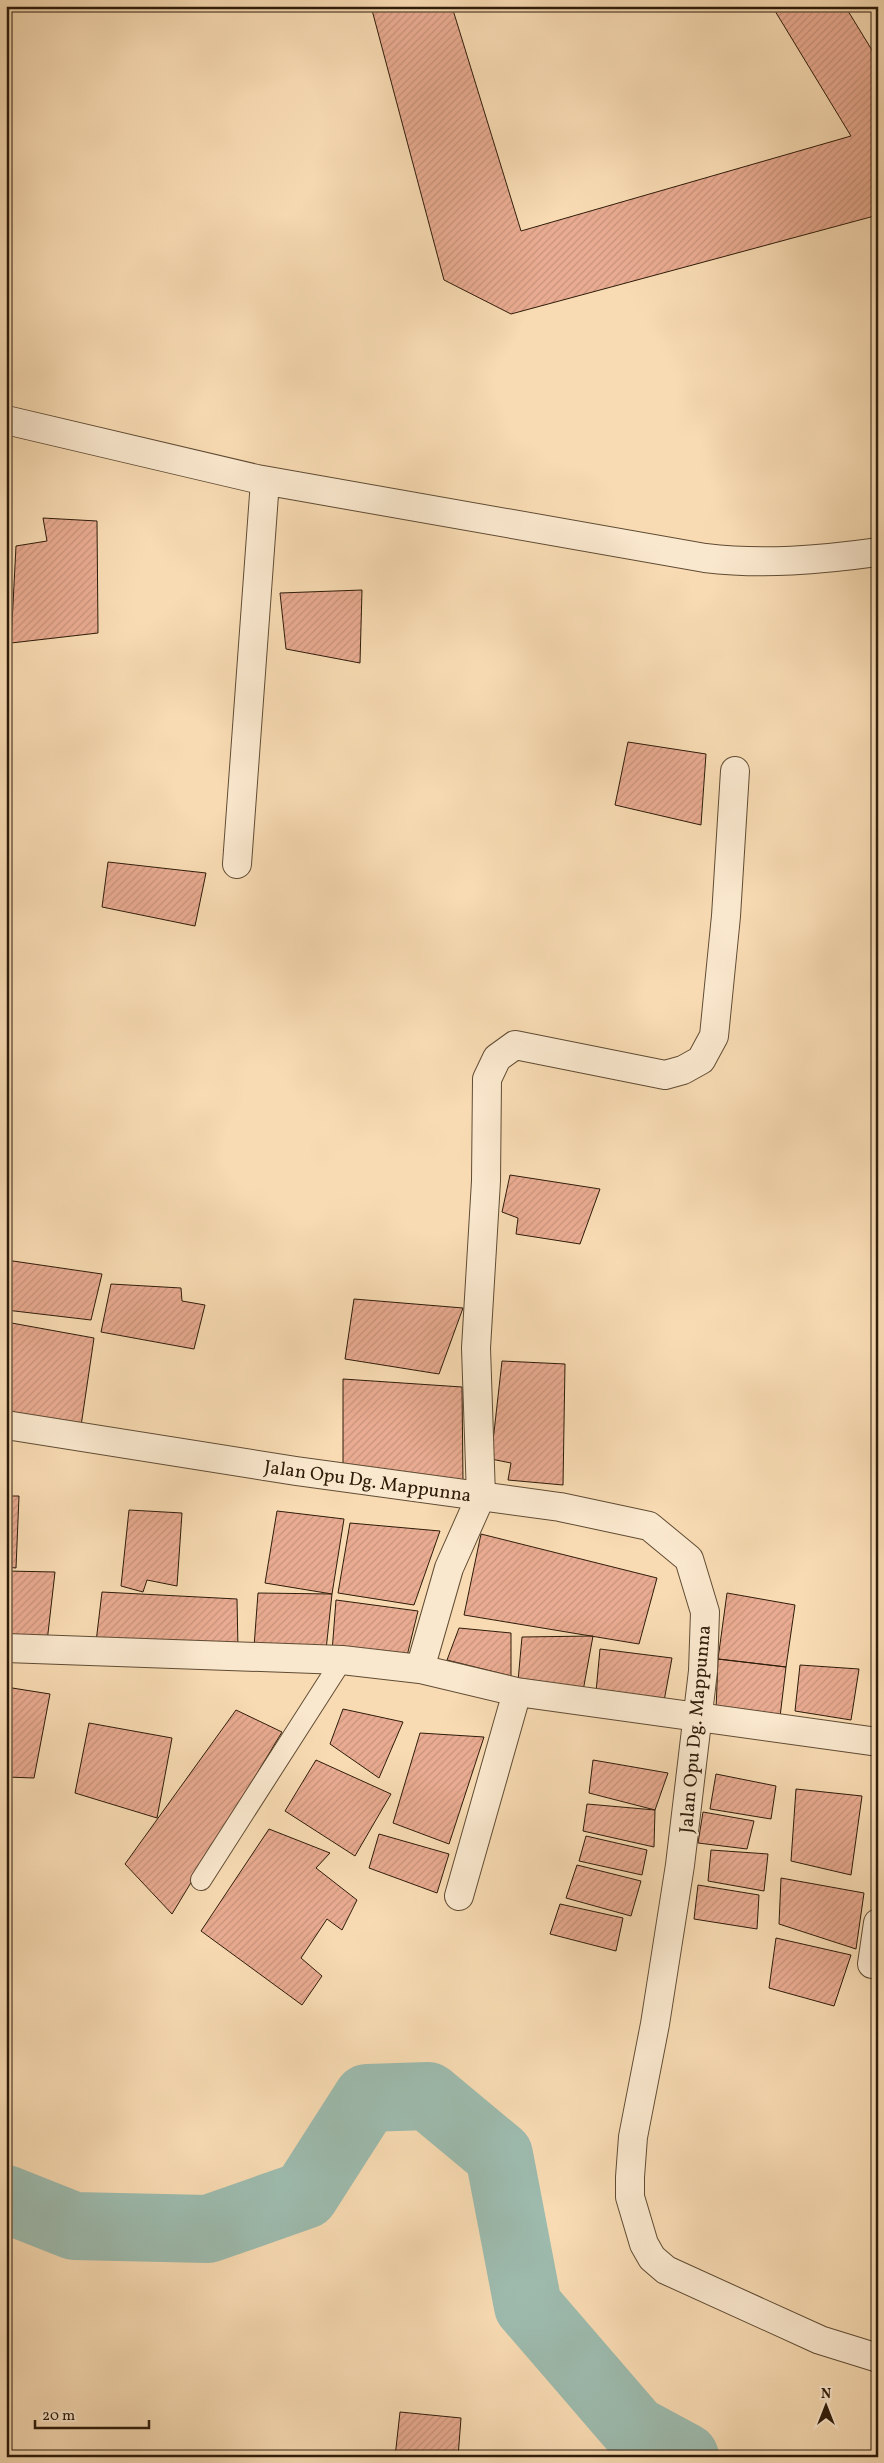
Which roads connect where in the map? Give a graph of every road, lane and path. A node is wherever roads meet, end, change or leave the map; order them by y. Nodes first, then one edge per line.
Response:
1 (6, 420) edge
2 (265, 481) junction
3 (878, 552) edge
4 (735, 771) dead end
5 (237, 864) dead end
6 (6, 1425) edge
7 (481, 1496) junction
8 (6, 1648) edge
9 (342, 1660) junction
10 (420, 1669) junction
11 (517, 1692) junction
12 (698, 1717) junction
13 (878, 1742) edge
14 (201, 1880) dead end
15 (459, 1896) dead end
16 (878, 1923) edge
17 (872, 1964) dead end
18 (878, 2358) edge

1 - 2 street
2 - 3 street
2 - 5 street
4 - 7 street
6 - 7 street, Jalan Opu Dg. Mappunna
7 - 10 street
7 - 12 street, Jalan Opu Dg. Mappunna
8 - 9 street
9 - 10 street
9 - 14 lane
10 - 11 street
11 - 12 street
11 - 15 street
12 - 13 street
12 - 18 street, Jalan Opu Dg. Mappunna
16 - 17 street

